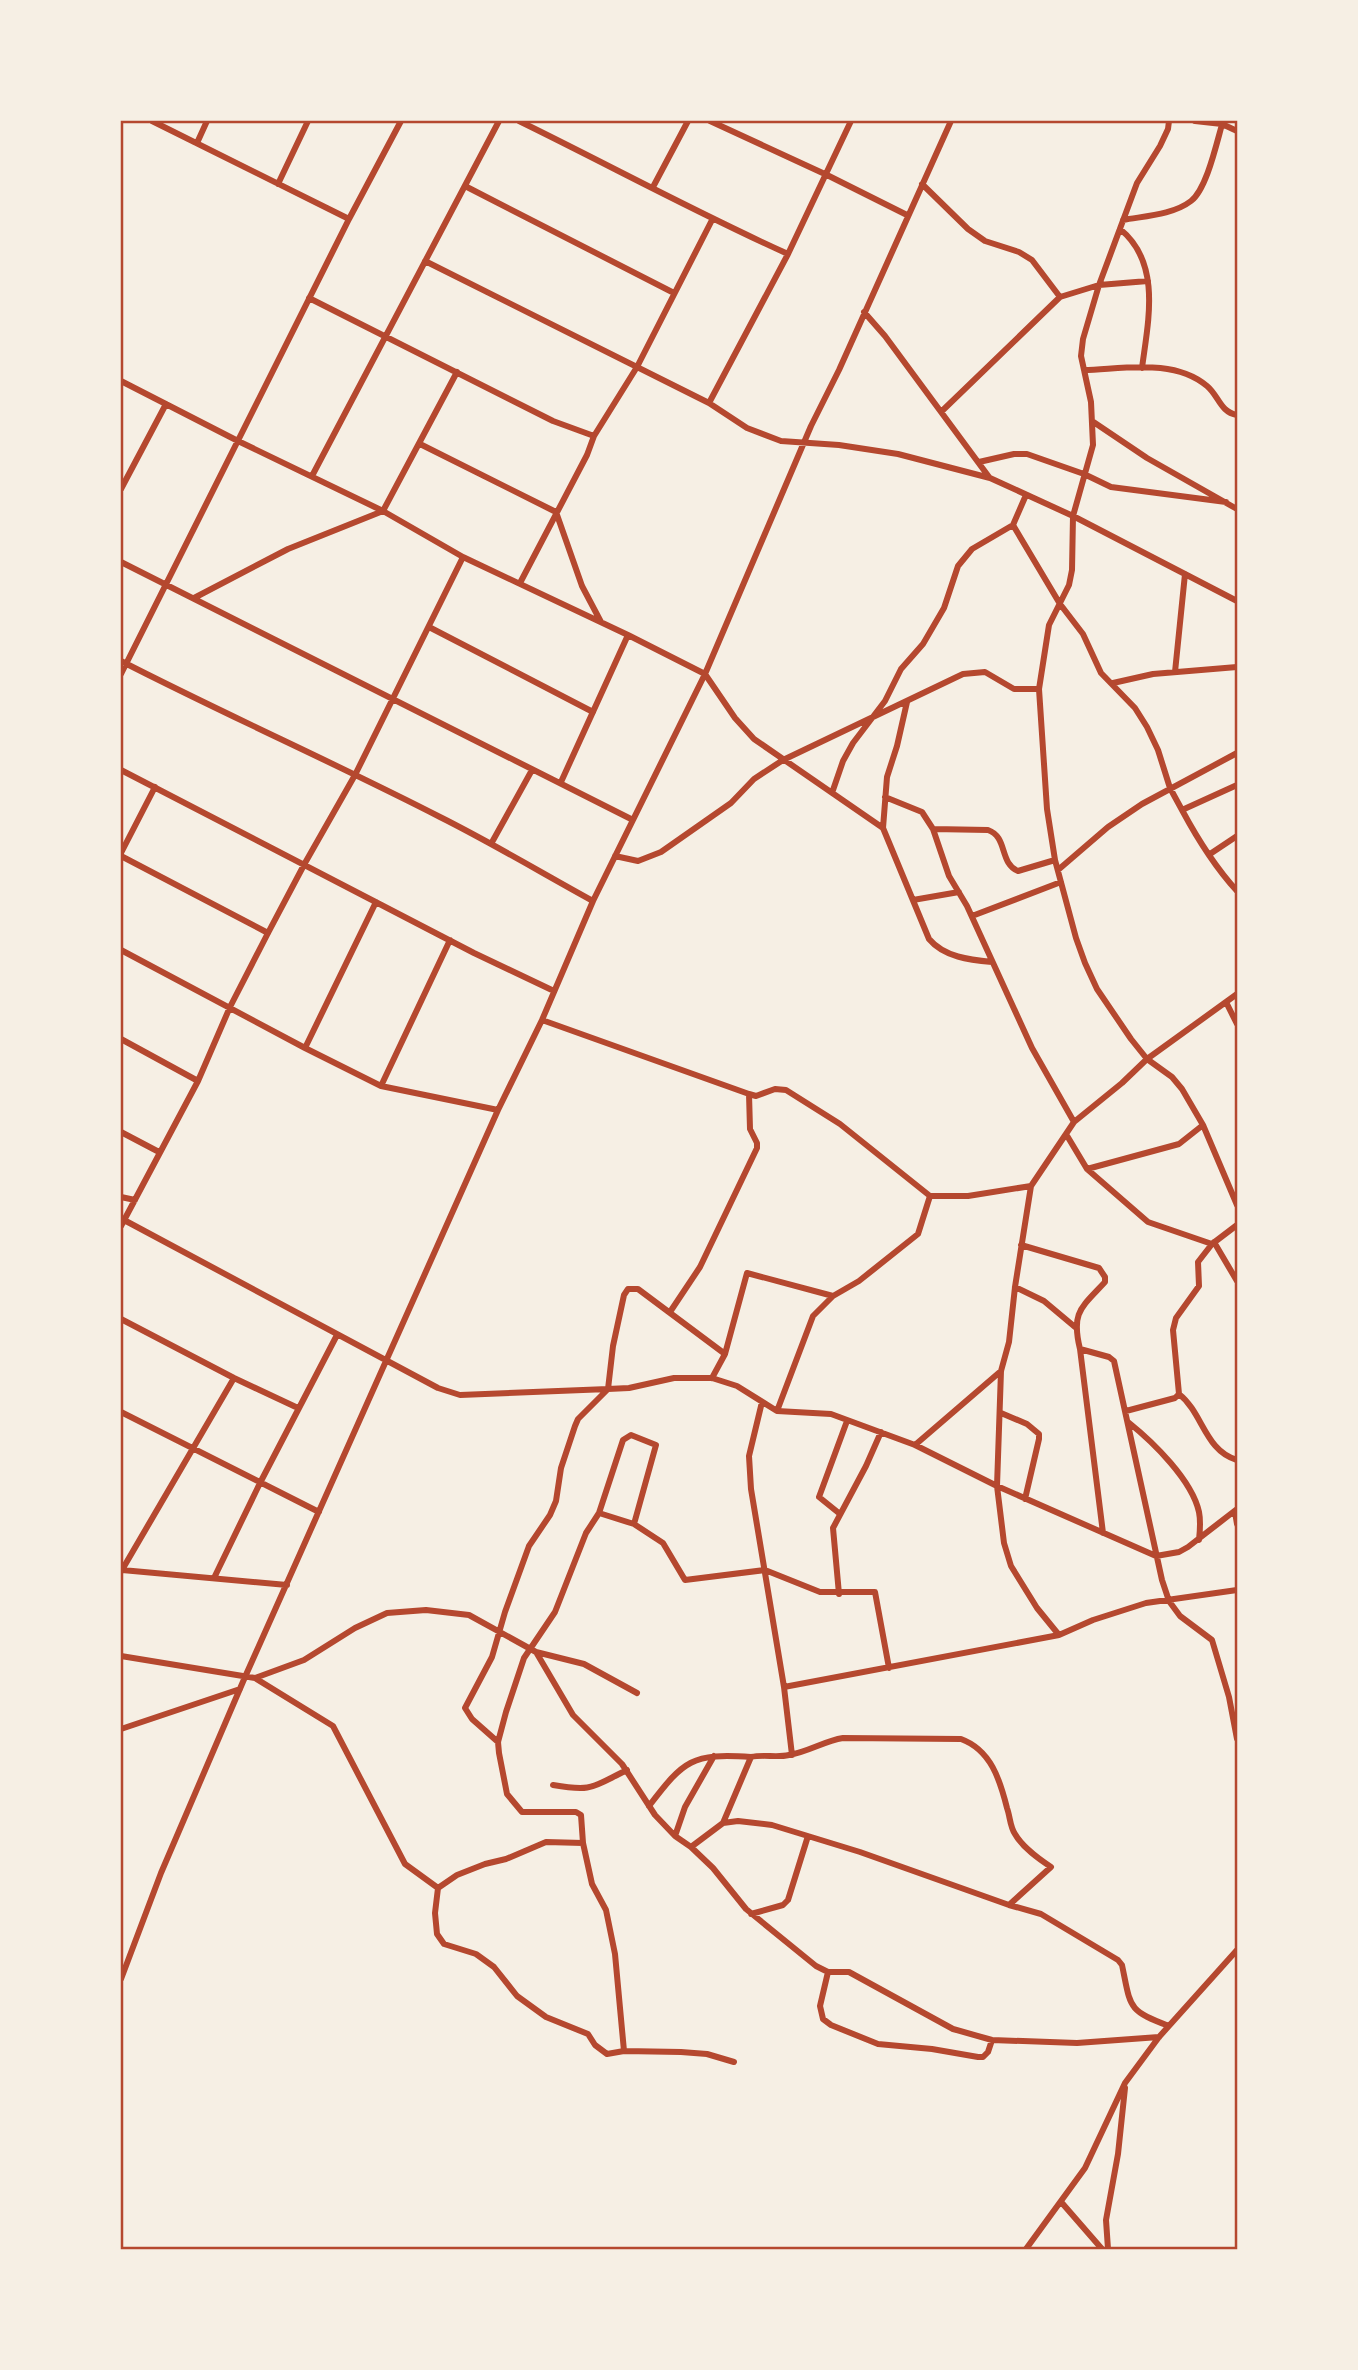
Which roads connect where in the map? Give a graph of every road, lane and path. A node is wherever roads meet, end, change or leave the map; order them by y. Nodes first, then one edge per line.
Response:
1 (152, 121) edge
2 (208, 121) edge
3 (307, 121) edge
4 (401, 121) edge
5 (499, 121) edge
6 (519, 121) edge
7 (688, 121) edge
8 (710, 121) edge
9 (851, 121) edge
10 (951, 121) edge
11 (1169, 121) edge
12 (1195, 121) edge
13 (1223, 122) edge
14 (1237, 131) edge
15 (197, 143) junction
16 (827, 175) junction
17 (278, 184) junction
18 (922, 184) junction
19 (465, 186) junction
20 (653, 187) junction
21 (907, 215) junction
22 (349, 219) junction
23 (712, 220) junction
24 (1123, 220) junction
25 (1120, 229) junction
26 (788, 254) junction
27 (425, 261) junction
28 (1148, 281) junction
29 (1099, 285) junction
30 (674, 293) junction
31 (1060, 297) junction
32 (309, 298) junction
33 (864, 313) junction
34 (386, 336) junction
35 (637, 367) junction
36 (1142, 368) junction
37 (1084, 370) junction
38 (457, 372) junction
39 (121, 381) edge
40 (709, 403) junction
41 (166, 404) junction
42 (942, 411) junction
43 (1237, 415) edge
44 (1092, 421) junction
45 (594, 436) junction
46 (238, 441) junction
47 (420, 444) junction
48 (803, 444) junction
49 (979, 463) junction
50 (124, 471) edge
51 (1084, 474) junction
52 (312, 476) junction
53 (990, 478) junction
54 (121, 489) edge
55 (1026, 495) junction
56 (1226, 502) junction
57 (1237, 509) edge
58 (383, 511) junction
59 (556, 512) junction
60 (1073, 516) junction
61 (1013, 525) junction
62 (463, 557) junction
63 (121, 562) edge
64 (1185, 574) junction
65 (520, 583) junction
66 (164, 585) junction
67 (194, 598) junction
68 (1237, 601) edge
69 (1060, 604) junction
70 (601, 622) junction
71 (429, 627) junction
72 (628, 635) junction
73 (123, 662) edge
74 (1237, 667) edge
75 (1175, 672) junction
76 (121, 674) edge
77 (705, 674) junction
78 (1113, 683) junction
79 (1039, 689) junction
80 (393, 699) junction
81 (907, 702) junction
82 (593, 712) junction
83 (872, 718) junction
84 (1237, 753) edge
85 (783, 760) junction
86 (121, 770) edge
87 (532, 770) junction
88 (355, 775) junction
89 (561, 782) junction
90 (1237, 785) edge
91 (155, 787) junction
92 (1170, 788) junction
93 (832, 793) junction
94 (885, 797) junction
95 (1182, 810) junction
96 (633, 820) junction
97 (883, 828) junction
98 (933, 829) junction
99 (1237, 836) edge
100 (491, 844) junction
101 (1210, 854) junction
102 (121, 855) edge
103 (615, 856) junction
104 (1055, 860) junction
105 (304, 863) junction
106 (1058, 870) junction
107 (1062, 882) junction
108 (1237, 891) edge
109 (959, 892) junction
110 (913, 900) junction
111 (593, 901) junction
112 (376, 902) junction
113 (972, 916) junction
114 (268, 933) junction
115 (450, 940) junction
116 (121, 950) edge
117 (992, 962) junction
118 (554, 991) junction
119 (1237, 994) edge
120 (1226, 1002) junction
121 (230, 1007) junction
122 (542, 1020) junction
123 (1237, 1024) edge
124 (121, 1039) edge
125 (305, 1048) junction
126 (1147, 1059) junction
127 (198, 1082) junction
128 (381, 1086) junction
129 (749, 1094) junction
130 (498, 1110) junction
131 (1074, 1122) junction
132 (1203, 1125) junction
133 (121, 1132) edge
134 (1066, 1134) junction
135 (159, 1152) junction
136 (1087, 1169) junction
137 (1031, 1186) junction
138 (930, 1196) junction
139 (121, 1197) edge
140 (135, 1200) junction
141 (1237, 1205) edge
142 (122, 1223) edge
143 (1237, 1224) edge
144 (1213, 1243) junction
145 (1021, 1245) junction
146 (1237, 1281) edge
147 (1015, 1287) junction
148 (833, 1296) junction
149 (670, 1312) junction
150 (121, 1320) edge
151 (1075, 1327) junction
152 (337, 1335) junction
153 (1080, 1349) junction
154 (725, 1353) junction
155 (388, 1360) junction
156 (1001, 1371) junction
157 (234, 1378) junction
158 (712, 1378) junction
159 (608, 1389) junction
160 (1179, 1394) junction
161 (762, 1402) junction
162 (298, 1408) junction
163 (777, 1411) junction
164 (1125, 1411) junction
165 (121, 1412) edge
166 (1000, 1413) junction
167 (847, 1421) junction
168 (1128, 1422) junction
169 (881, 1432) junction
170 (915, 1445) junction
171 (194, 1450) junction
172 (1237, 1460) edge
173 (260, 1483) junction
174 (997, 1486) junction
175 (1025, 1499) junction
176 (1236, 1511) edge
177 (319, 1512) junction
178 (599, 1513) junction
179 (840, 1514) junction
180 (634, 1524) junction
181 (1237, 1524) edge
182 (1103, 1533) junction
183 (1199, 1540) junction
184 (1156, 1556) junction
185 (121, 1569) edge
186 (765, 1570) junction
187 (214, 1578) junction
188 (287, 1585) junction
189 (1237, 1590) edge
190 (839, 1594) junction
191 (1169, 1601) junction
192 (500, 1633) junction
193 (1059, 1635) junction
194 (533, 1650) junction
195 (121, 1656) edge
196 (889, 1668) junction
197 (245, 1677) junction
198 (255, 1678) junction
199 (785, 1687) junction
200 (240, 1689) junction
201 (637, 1693) dead end
202 (121, 1729) edge
203 (1237, 1739) edge
204 (498, 1742) junction
205 (792, 1755) junction
206 (714, 1756) junction
207 (751, 1758) junction
208 (626, 1770) junction
209 (553, 1785) dead end
210 (649, 1806) junction
211 (723, 1824) junction
212 (675, 1836) junction
213 (808, 1836) junction
214 (583, 1843) junction
215 (691, 1847) junction
216 (439, 1888) junction
217 (1009, 1905) junction
218 (751, 1914) junction
219 (1237, 1951) edge
220 (123, 1968) edge
221 (828, 1972) junction
222 (121, 1979) edge
223 (1169, 2026) junction
224 (1159, 2037) junction
225 (992, 2040) junction
226 (624, 2051) junction
227 (734, 2062) dead end
228 (1125, 2083) junction
229 (1062, 2203) junction
230 (1026, 2249) edge
231 (1102, 2249) edge
232 (1108, 2249) edge

1 - 15 street
2 - 15 street
3 - 17 street
4 - 22 street
5 - 19 street
6 - 20 street
7 - 20 street
8 - 16 street
9 - 16 street
10 - 18 street
11 - 24 street
12 - 13 street
13 - 14 street
13 - 24 street
15 - 17 street
16 - 21 street
16 - 26 street
17 - 22 street
18 - 21 street
18 - 31 street
19 - 27 street
19 - 30 street
20 - 23 street
21 - 33 street
22 - 32 street
23 - 26 street
23 - 30 street
24 - 25 street
25 - 28 street
25 - 29 street
26 - 40 street
27 - 34 street
27 - 35 street
28 - 29 street
28 - 36 street
29 - 31 street
29 - 37 street
30 - 35 street
31 - 42 street
32 - 34 street
32 - 46 street
33 - 42 street
33 - 48 street
34 - 38 street
34 - 52 street
35 - 40 street
35 - 45 street
36 - 37 street
36 - 43 street
37 - 44 street
38 - 45 street
38 - 47 street
39 - 41 street
40 - 48 street
41 - 46 street
41 - 50 street
42 - 49 street
44 - 51 street
44 - 56 street
45 - 59 street
46 - 52 street
46 - 66 street
47 - 58 street
47 - 59 street
48 - 53 street
48 - 77 street
49 - 51 street
49 - 53 street
50 - 54 street
51 - 56 street
51 - 60 street
52 - 58 street
53 - 55 street
55 - 60 street
55 - 61 street
56 - 57 street
58 - 62 street
58 - 67 street
59 - 65 street
59 - 70 street
60 - 64 street
60 - 69 street
61 - 69 street
61 - 83 street
62 - 65 street
62 - 71 street
63 - 66 street
64 - 68 street
64 - 75 street
65 - 70 street
66 - 67 street
66 - 73 street
67 - 80 street
69 - 78 street
69 - 79 street
70 - 72 street
71 - 80 street
71 - 82 street
72 - 77 street
72 - 82 street
73 - 76 street
73 - 88 street
74 - 75 street
75 - 78 street
77 - 85 street
77 - 96 street
78 - 92 street
79 - 81 street
79 - 104 street
80 - 87 street
80 - 88 street
81 - 83 street
81 - 94 street
82 - 89 street
83 - 85 street
83 - 93 street
84 - 92 street
85 - 93 street
85 - 103 street
86 - 91 street
87 - 89 street
87 - 100 street
88 - 100 street
88 - 105 street
89 - 96 street
90 - 95 street
91 - 102 street
91 - 105 street
92 - 95 street
92 - 106 street
93 - 97 street
94 - 97 street
94 - 98 street
95 - 101 street
96 - 103 street
97 - 110 street
98 - 104 street
98 - 109 street
99 - 101 street
100 - 111 street
101 - 108 street
102 - 114 street
103 - 111 street
104 - 106 street
105 - 112 street
105 - 114 street
106 - 107 street
107 - 113 street
107 - 126 street
109 - 110 street
109 - 113 street
110 - 117 street
111 - 118 street
112 - 115 street
112 - 125 street
113 - 117 street
114 - 121 street
115 - 118 street
115 - 128 street
116 - 121 street
117 - 131 street
118 - 122 street
119 - 120 street
120 - 123 street
120 - 126 street
121 - 125 street
121 - 127 street
122 - 129 street
122 - 130 street
124 - 127 street
125 - 128 street
126 - 131 street
126 - 132 street
127 - 135 street
128 - 130 street
129 - 138 street
129 - 149 street
130 - 155 street
131 - 134 street
132 - 136 street
132 - 141 street
133 - 135 street
134 - 136 street
134 - 137 street
135 - 140 street
136 - 144 street
137 - 138 street
137 - 145 street
138 - 148 street
139 - 140 street
140 - 142 street
142 - 152 street
143 - 144 street
144 - 146 street
144 - 160 street
145 - 147 street
145 - 151 street
147 - 151 street
147 - 156 street
148 - 154 street
148 - 163 street
149 - 154 street
149 - 159 street
150 - 157 street
151 - 153 street
152 - 155 street
152 - 162 street
153 - 164 street
153 - 182 street
154 - 158 street
155 - 159 street
155 - 177 street
156 - 166 street
156 - 170 street
157 - 162 street
157 - 171 street
158 - 159 street
158 - 161 street
159 - 192 street
160 - 164 street
160 - 172 street
161 - 163 street
161 - 186 street
162 - 173 street
163 - 167 street
164 - 168 street
165 - 171 street
166 - 174 street
166 - 175 street
167 - 169 street
167 - 179 street
168 - 183 street
168 - 184 street
169 - 170 street
169 - 179 street
170 - 174 street
171 - 173 street
171 - 185 street
173 - 177 street
173 - 187 street
174 - 175 street
174 - 193 street
175 - 182 street
176 - 181 street
176 - 183 street
177 - 188 street
178 - 180 street
178 - 180 street
178 - 194 street
179 - 190 street
180 - 186 street
182 - 184 street
183 - 184 street
184 - 191 street
185 - 187 street
186 - 190 street
186 - 199 street
187 - 188 street
188 - 197 street
189 - 191 street
190 - 196 street
191 - 193 street
191 - 203 street
192 - 194 street
192 - 198 street
192 - 204 street
193 - 196 street
194 - 201 street
194 - 204 street
194 - 208 street
195 - 197 street
196 - 199 street
197 - 198 street
197 - 200 street
198 - 216 street
199 - 205 street
200 - 202 street
200 - 220 street
204 - 214 street
205 - 207 street
205 - 217 street
206 - 207 street
206 - 210 street
206 - 212 street
207 - 211 street
208 - 209 street
208 - 210 street
210 - 212 street
211 - 213 street
211 - 215 street
212 - 215 street
213 - 217 street
213 - 218 street
214 - 216 street
214 - 226 street
215 - 218 street
216 - 226 street
217 - 223 street
218 - 221 street
219 - 223 street
220 - 222 street
221 - 225 street
221 - 225 street
223 - 224 street
224 - 225 street
224 - 228 street
226 - 227 street
228 - 229 street
228 - 232 street
229 - 230 street
229 - 231 street

